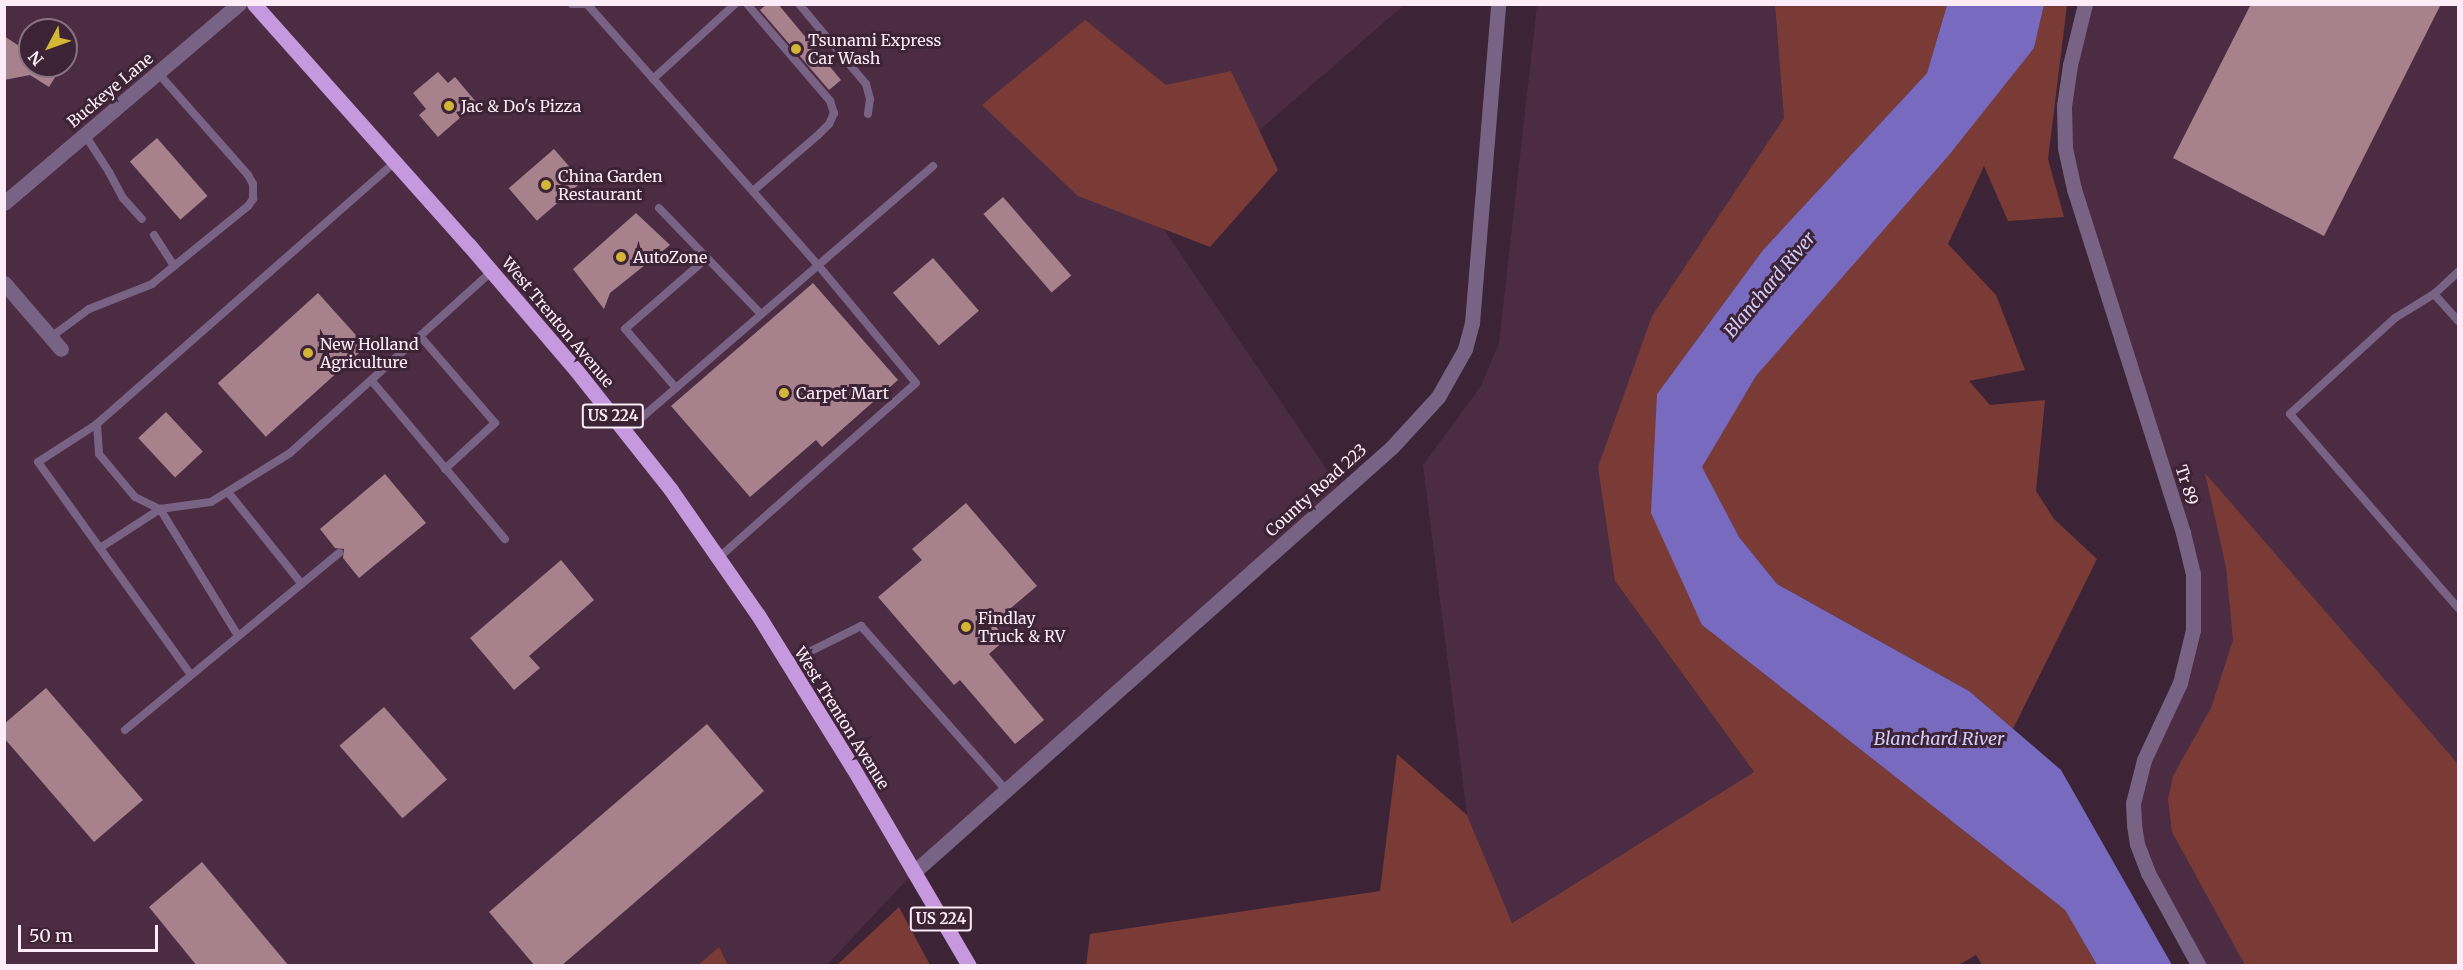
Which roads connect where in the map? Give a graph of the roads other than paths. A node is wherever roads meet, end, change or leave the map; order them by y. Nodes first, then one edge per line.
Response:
1 (239, 4) edge
2 (254, 4) edge
3 (572, 4) edge
4 (585, 4) edge
5 (735, 4) edge
6 (747, 4) edge
7 (799, 4) edge
8 (1497, 4) edge
9 (2085, 4) edge
10 (158, 74) junction
11 (653, 79) junction
12 (868, 114) dead end
13 (85, 135) junction
14 (395, 162) junction
15 (933, 166) dead end
16 (753, 191) junction
17 (4, 203) edge
18 (659, 208) dead end
19 (142, 219) dead end
20 (154, 235) dead end
21 (707, 258) junction
22 (818, 264) junction
23 (174, 266) junction
24 (492, 271) junction
25 (2458, 272) edge
26 (4, 283) edge
27 (2434, 294) junction
28 (760, 314) junction
29 (2458, 321) edge
30 (420, 336) junction
31 (56, 343) joint
32 (371, 380) junction
33 (676, 388) junction
34 (97, 424) junction
35 (626, 432) junction
36 (446, 469) junction
37 (228, 492) junction
38 (160, 509) junction
39 (505, 539) dead end
40 (100, 548) junction
41 (339, 553) dead end
42 (718, 558) junction
43 (301, 583) junction
44 (2458, 608) edge
45 (238, 636) junction
46 (787, 663) junction
47 (191, 675) junction
48 (125, 730) dead end
49 (1006, 789) junction
50 (914, 872) junction
51 (969, 966) edge
52 (2199, 966) edge

1 - 10 street, Buckeye Lane
2 - 14 main road, West Trenton Avenue / US 224
3 - 4 lane
4 - 11 lane
5 - 11 lane
6 - 16 lane
7 - 12 lane
8 - 49 street, County Road 223
9 - 52 street, Tr 89
10 - 13 street, Buckeye Lane
10 - 23 lane
11 - 16 lane
13 - 17 street, Buckeye Lane
13 - 19 lane
14 - 24 main road, West Trenton Avenue / US 224
14 - 34 lane
15 - 22 lane
16 - 22 lane
18 - 21 lane
20 - 23 lane
21 - 28 lane
21 - 33 lane
22 - 28 lane
22 - 42 lane
23 - 31 lane
24 - 30 lane
24 - 35 main road, West Trenton Avenue / US 224
25 - 27 lane
26 - 31 street
27 - 29 lane
27 - 44 lane
28 - 33 lane
30 - 32 lane
30 - 36 lane
32 - 36 lane
32 - 37 lane
33 - 35 lane
34 - 38 lane
34 - 40 lane
35 - 42 main road, West Trenton Avenue / US 224
36 - 39 lane
37 - 38 lane
37 - 43 lane
38 - 40 lane
38 - 45 lane
40 - 47 lane
41 - 43 lane
42 - 46 main road, West Trenton Avenue / US 224
43 - 45 lane
45 - 47 lane
46 - 49 lane
46 - 50 main road, West Trenton Avenue / US 224
47 - 48 lane
49 - 50 street, County Road 223
50 - 51 main road, US 224

